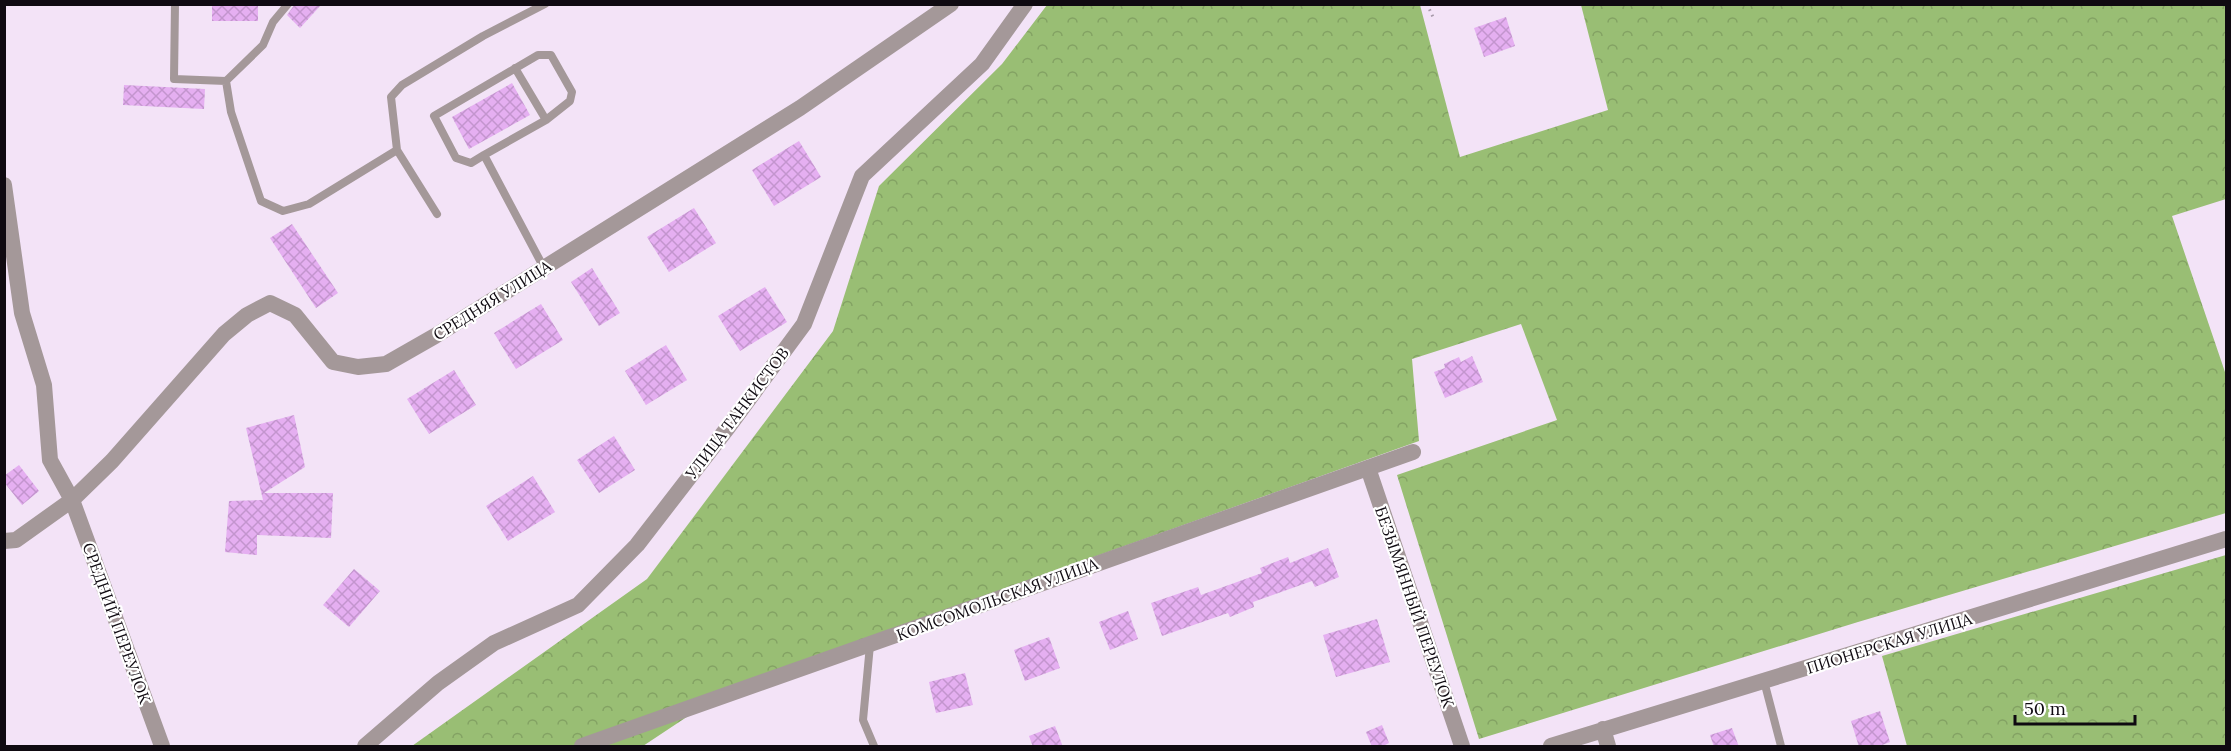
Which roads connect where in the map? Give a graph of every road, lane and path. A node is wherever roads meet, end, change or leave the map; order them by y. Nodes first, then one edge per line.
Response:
1 (176, 4) edge
2 (288, 4) edge
3 (545, 4) edge
4 (1024, 4) edge
5 (1427, 4) edge
6 (945, 6) edge
7 (1433, 17) dead end
8 (515, 68) junction
9 (226, 81) junction
10 (546, 120) junction
11 (397, 150) junction
12 (484, 155) junction
13 (4, 185) edge
14 (437, 214) dead end
15 (544, 268) junction
16 (1413, 452) dead end
17 (1368, 468) junction
18 (72, 500) junction
19 (2226, 540) edge
20 (4, 541) edge
21 (870, 644) junction
22 (1764, 681) junction
23 (1603, 729) junction
24 (162, 747) edge
25 (365, 747) edge
26 (582, 747) edge
27 (874, 747) edge
28 (1462, 747) edge
29 (1551, 747) edge
30 (1608, 747) edge
31 (1781, 747) edge

1 - 9 lane
2 - 9 lane
3 - 11 lane
4 - 25 street, УЛИЦА ТАНКИСТОВ
5 - 7 path
6 - 15 street, СРЕДНЯЯ УЛИЦА
8 - 10 lane
8 - 10 lane
8 - 12 lane
9 - 11 lane
10 - 12 lane
11 - 14 lane
12 - 15 lane
13 - 18 street, СРЕДНИЙ ПЕРЕУЛОК
15 - 18 street, СРЕДНЯЯ УЛИЦА
16 - 17 street, КОМСОМОЛЬСКАЯ УЛИЦА
17 - 21 street, КОМСОМОЛЬСКАЯ УЛИЦА
17 - 28 street, БЕЗЫМЯННЫЙ ПЕРЕУЛОК
18 - 20 street
18 - 24 street, СРЕДНИЙ ПЕРЕУЛОК
19 - 22 street, ПИОНЕРСКАЯ УЛИЦА
21 - 26 street, КОМСОМОЛЬСКАЯ УЛИЦА
21 - 27 lane
22 - 23 street, ПИОНЕРСКАЯ УЛИЦА
22 - 31 lane
23 - 29 street, ПИОНЕРСКАЯ УЛИЦА
23 - 30 street

